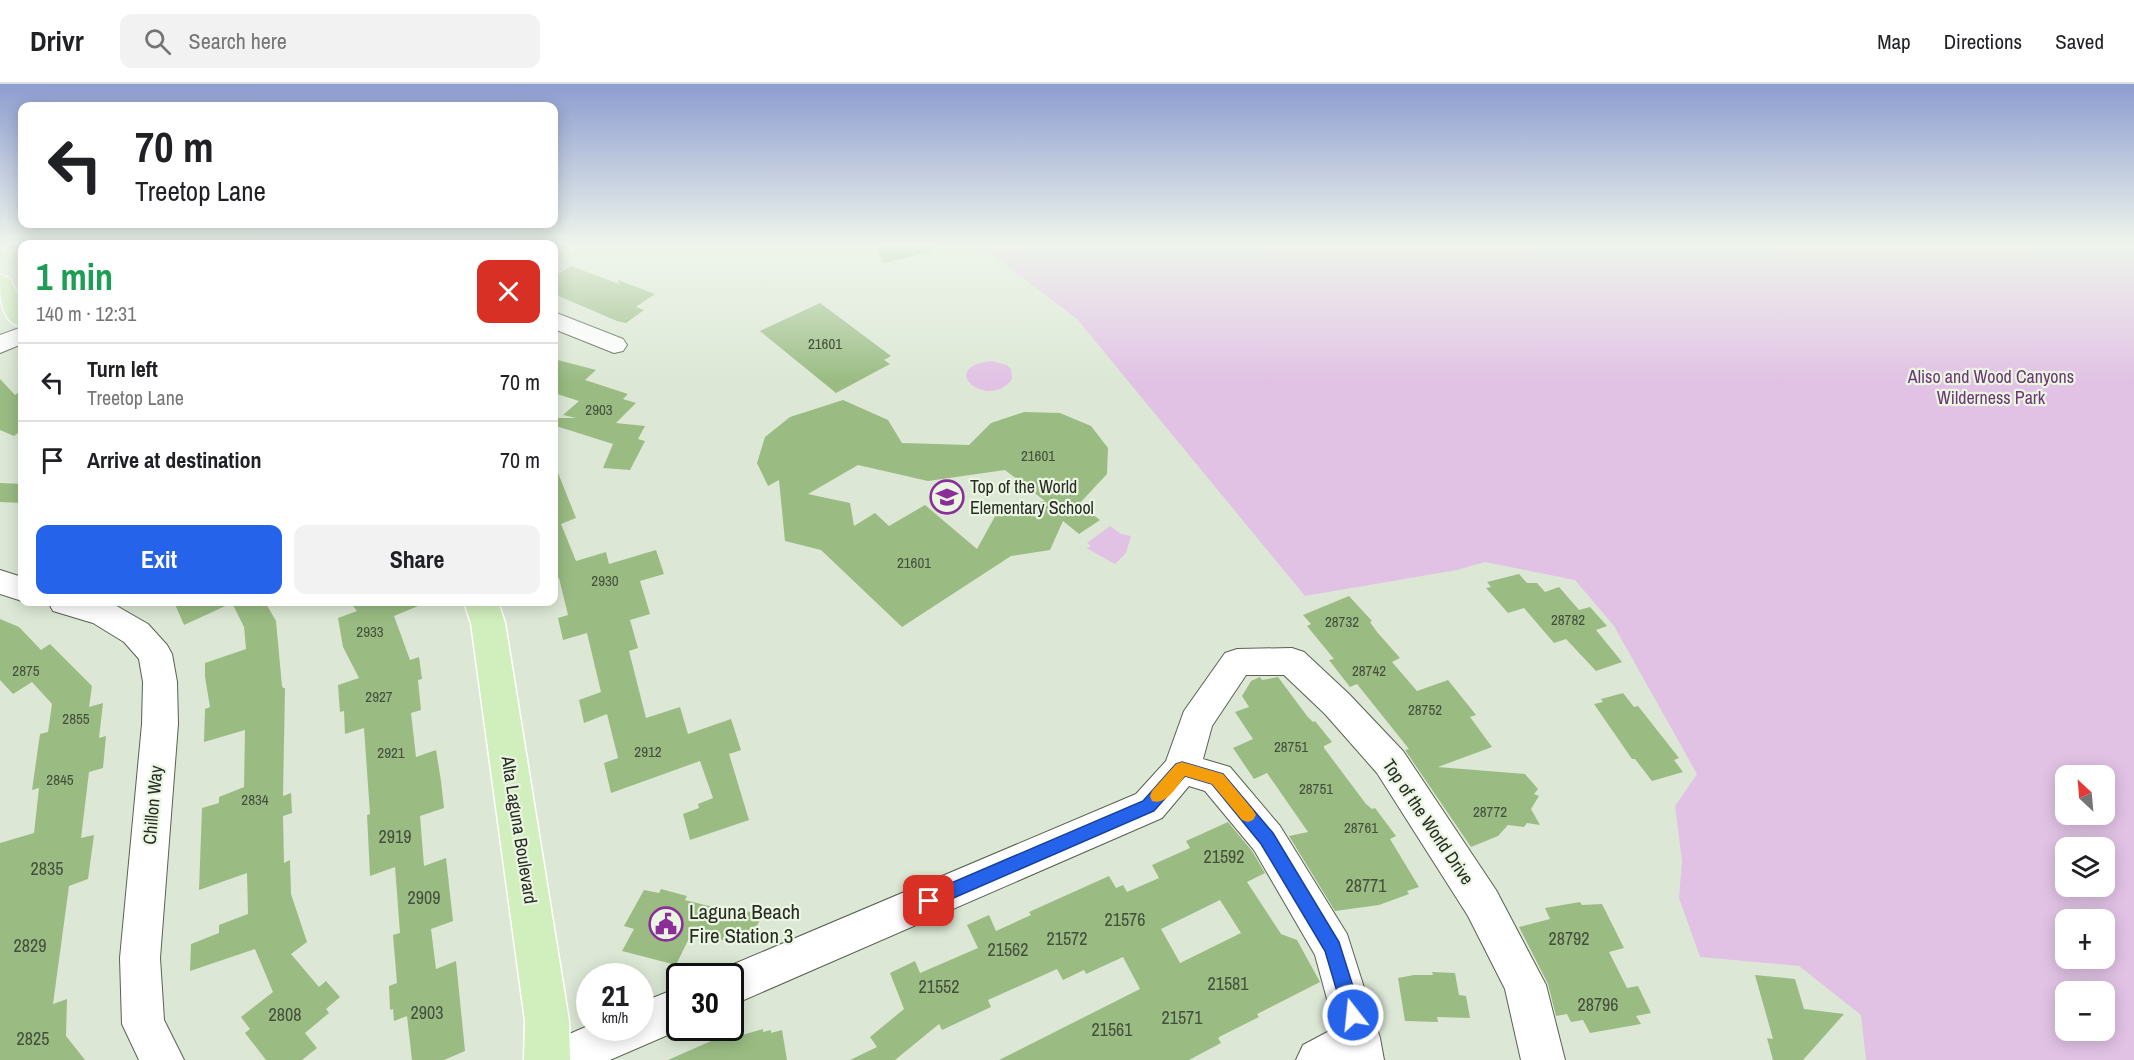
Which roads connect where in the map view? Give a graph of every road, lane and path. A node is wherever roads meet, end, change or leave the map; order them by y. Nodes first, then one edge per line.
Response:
1 (3, 290) edge
2 (18, 314) edge
3 (558, 322) edge
4 (18, 336) edge
5 (0, 345) edge
6 (614, 345) dead end
7 (0, 582) edge
8 (18, 588) edge
9 (77, 606) edge
10 (482, 606) edge
11 (1182, 769) junction
12 (744, 980) edge
13 (604, 1041) edge
14 (1361, 1049) edge
15 (162, 1060) edge
16 (547, 1060) edge
17 (559, 1060) edge
18 (1318, 1060) edge
19 (1543, 1060) edge

1 - 2 main road
3 - 6 street
4 - 5 street
7 - 8 street
9 - 15 street, Chillon Way
10 - 16 main road, Alta Laguna Boulevard
11 - 12 street
11 - 14 street
11 - 19 street, Top of the World Drive
13 - 17 street
14 - 18 street

